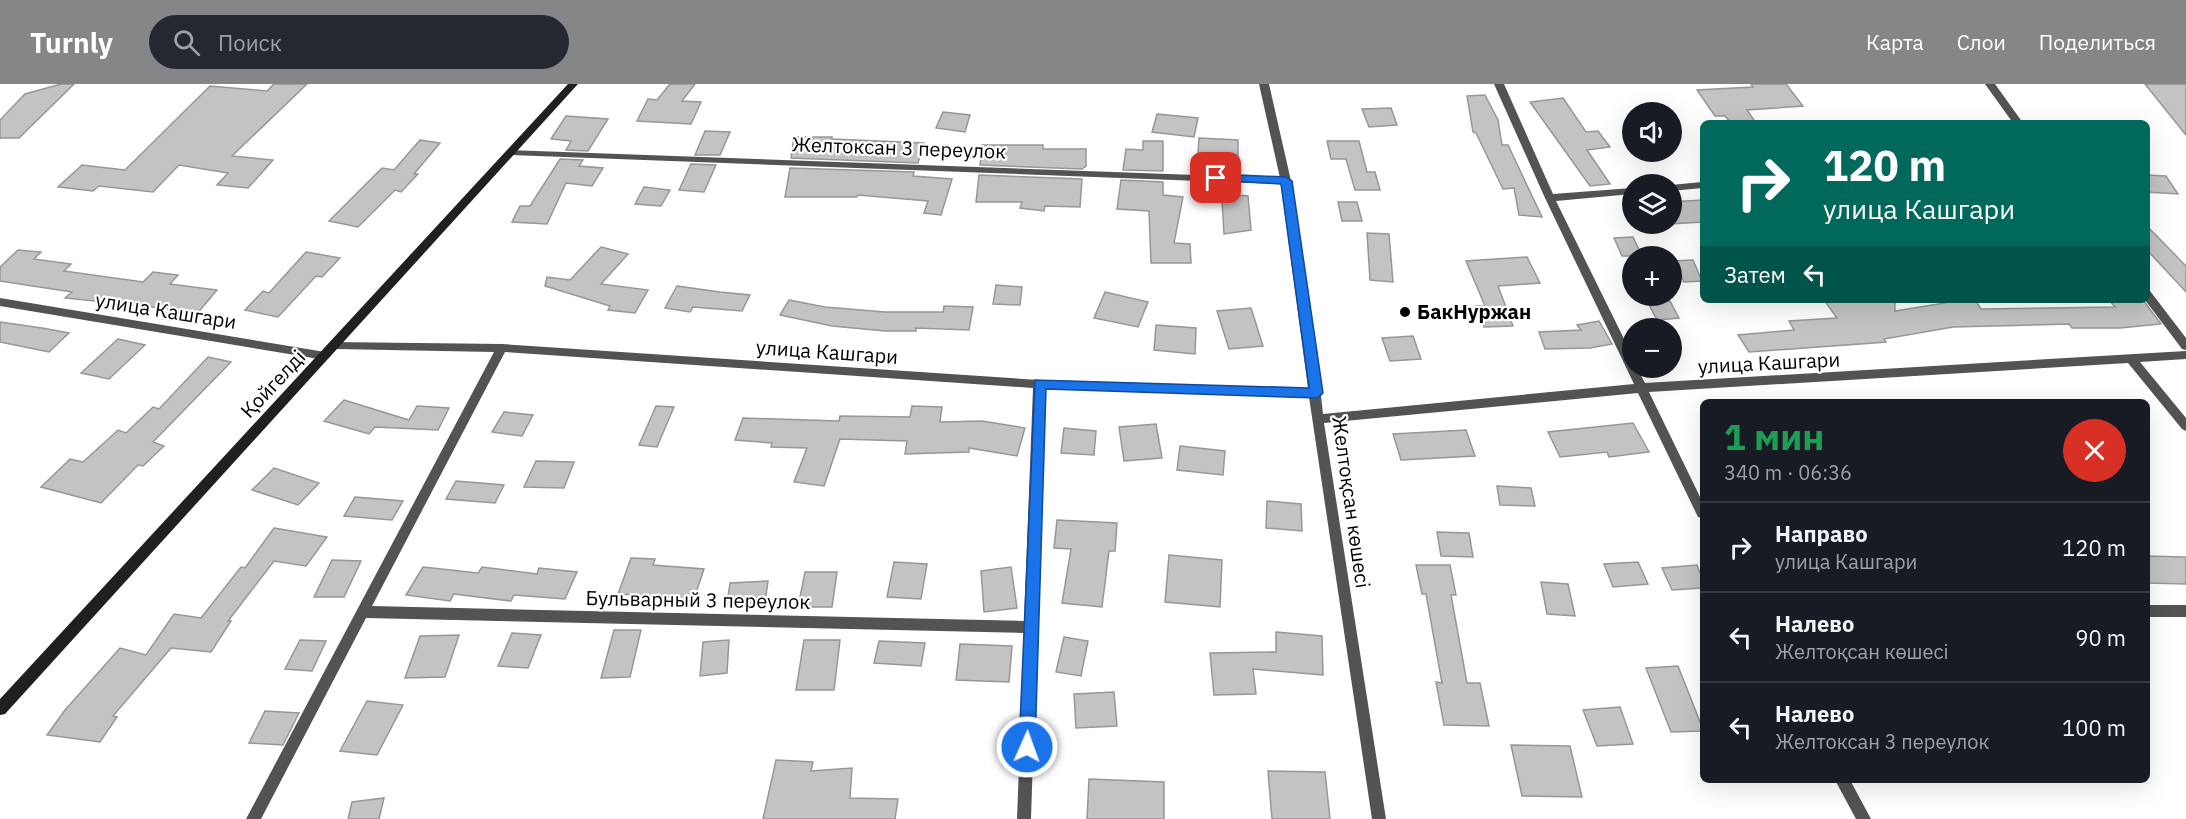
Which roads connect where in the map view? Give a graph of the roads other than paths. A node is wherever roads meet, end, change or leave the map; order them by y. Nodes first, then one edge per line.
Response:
1 (573, 84) edge
2 (1264, 84) edge
3 (1499, 84) edge
4 (1990, 84) edge
5 (2016, 120) edge
6 (511, 152) junction
7 (1286, 181) junction
8 (1700, 185) edge
9 (1682, 187) edge
10 (1622, 192) edge
11 (1550, 198) junction
12 (2150, 299) edge
13 (0, 302) edge
14 (335, 345) junction
15 (1622, 346) edge
16 (2186, 346) edge
17 (502, 348) junction
18 (2186, 355) edge
19 (325, 356) junction
20 (2131, 359) junction
21 (1637, 378) edge
22 (1040, 384) junction
23 (1642, 388) junction
24 (1317, 393) junction
25 (1318, 419) junction
26 (2186, 426) edge
27 (1700, 509) edge
28 (2150, 611) edge
29 (2186, 611) edge
30 (364, 612) junction
31 (1031, 627) junction
32 (0, 709) edge
33 (1844, 783) edge
34 (254, 819) edge
35 (1024, 819) edge
36 (1379, 819) edge
37 (1864, 819) edge

1 - 6 street, Қойгелді
2 - 7 street, Желтоқсан көшесі
3 - 11 street
4 - 5 street
6 - 7 street, Желтоксан 3 переулок
6 - 14 street, Қойгелді
7 - 24 street, Желтоқсан көшесі
8 - 9 street
10 - 11 street
11 - 15 street
12 - 16 street
13 - 19 street, улица Кашгари
14 - 17 street, улица Кашгари
14 - 19 street, Қойгелді
17 - 22 street, улица Кашгари
17 - 30 street
18 - 20 street, улица Кашгари
19 - 32 street, Қойгелді
20 - 23 street, улица Кашгари
20 - 26 street
21 - 23 street
22 - 24 street, улица Кашгари
22 - 31 street
23 - 25 street, улица Кашгари
23 - 27 street
24 - 25 street, Желтоқсан көшесі
25 - 36 street, Желтоқсан көшесі
28 - 29 street
30 - 31 street, Бульварный 3 переулок
30 - 34 street
31 - 35 street
33 - 37 street

